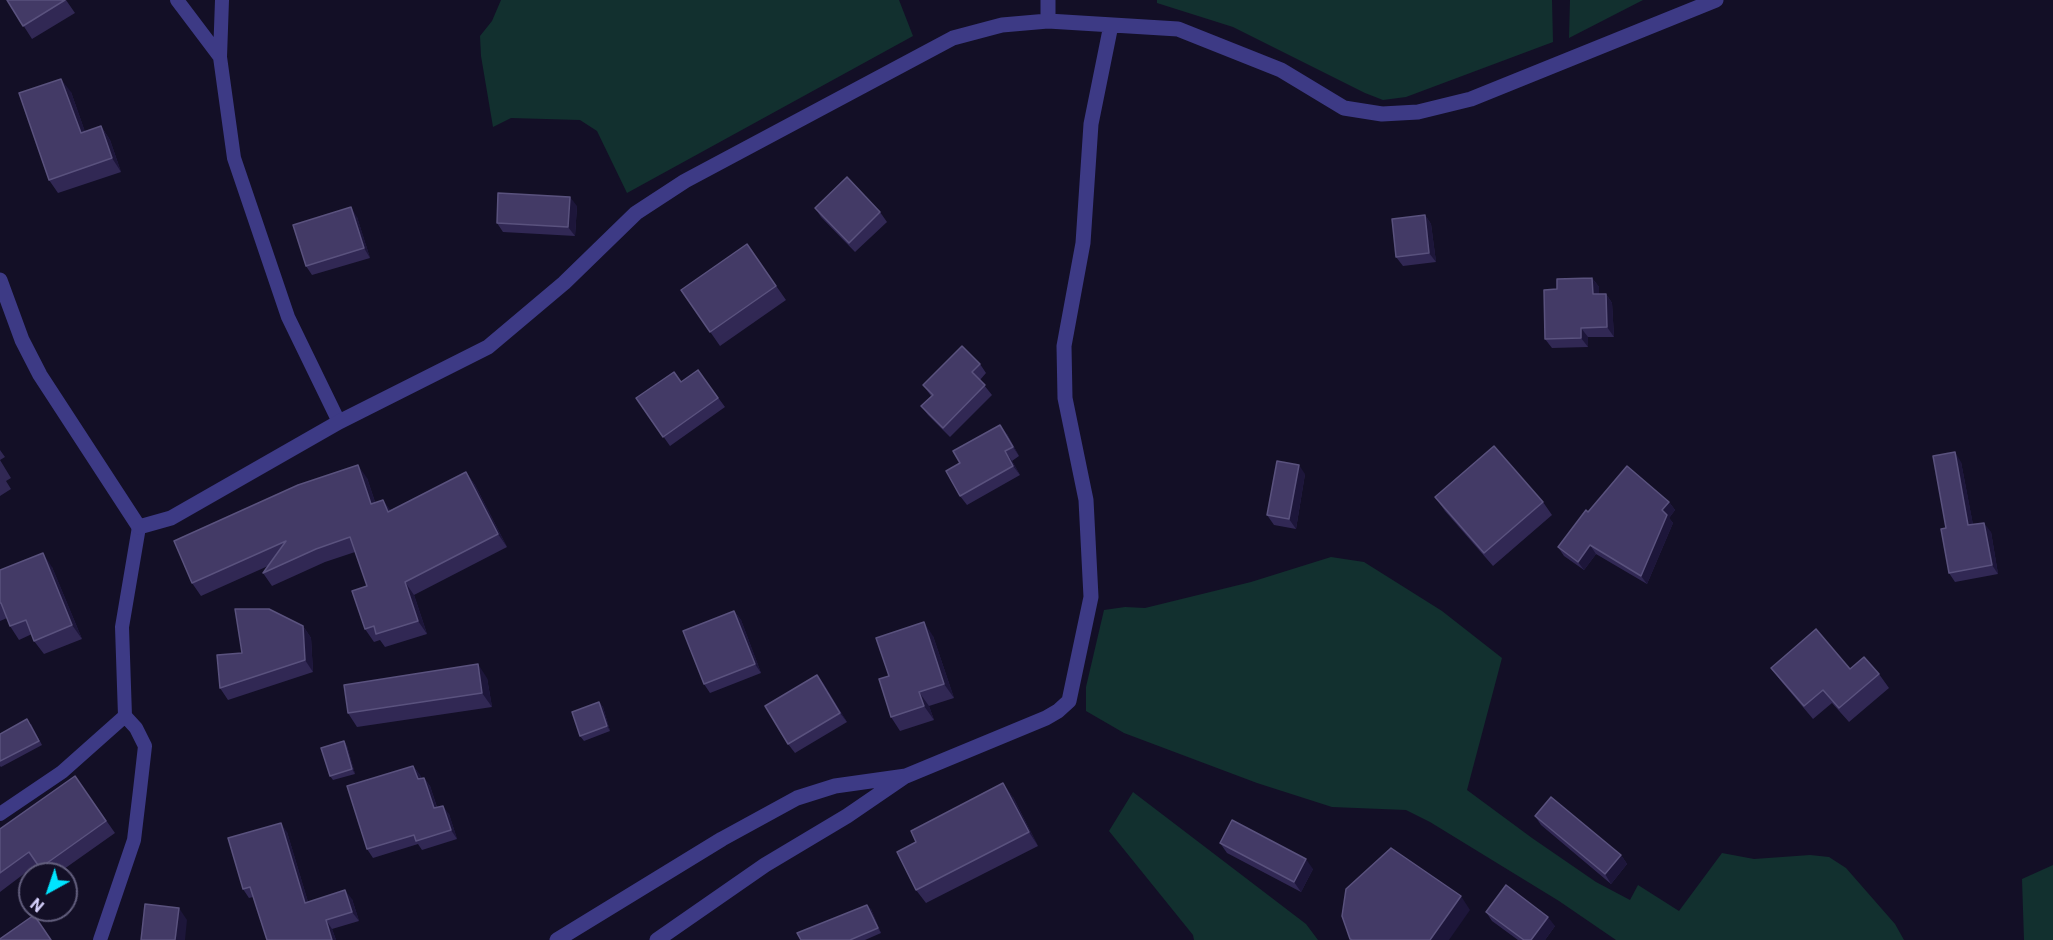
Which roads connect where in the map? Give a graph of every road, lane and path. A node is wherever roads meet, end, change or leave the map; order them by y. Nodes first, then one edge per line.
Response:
1 (177, 0) edge
2 (222, 0) edge
3 (1048, 0) edge
4 (1716, 0) edge
5 (1048, 21) junction
6 (1111, 25) junction
7 (220, 57) junction
8 (0, 280) edge
9 (339, 422) junction
10 (139, 527) junction
11 (125, 716) junction
12 (906, 776) junction
13 (0, 814) edge
14 (100, 940) edge
15 (557, 940) edge
16 (657, 940) edge

1 - 7 lane
2 - 7 lane
3 - 5 street
4 - 6 street
5 - 6 street
5 - 9 street
6 - 12 street
7 - 9 lane
8 - 10 street
9 - 10 street
10 - 11 lane
11 - 13 lane
11 - 14 lane
12 - 15 street
12 - 16 street

